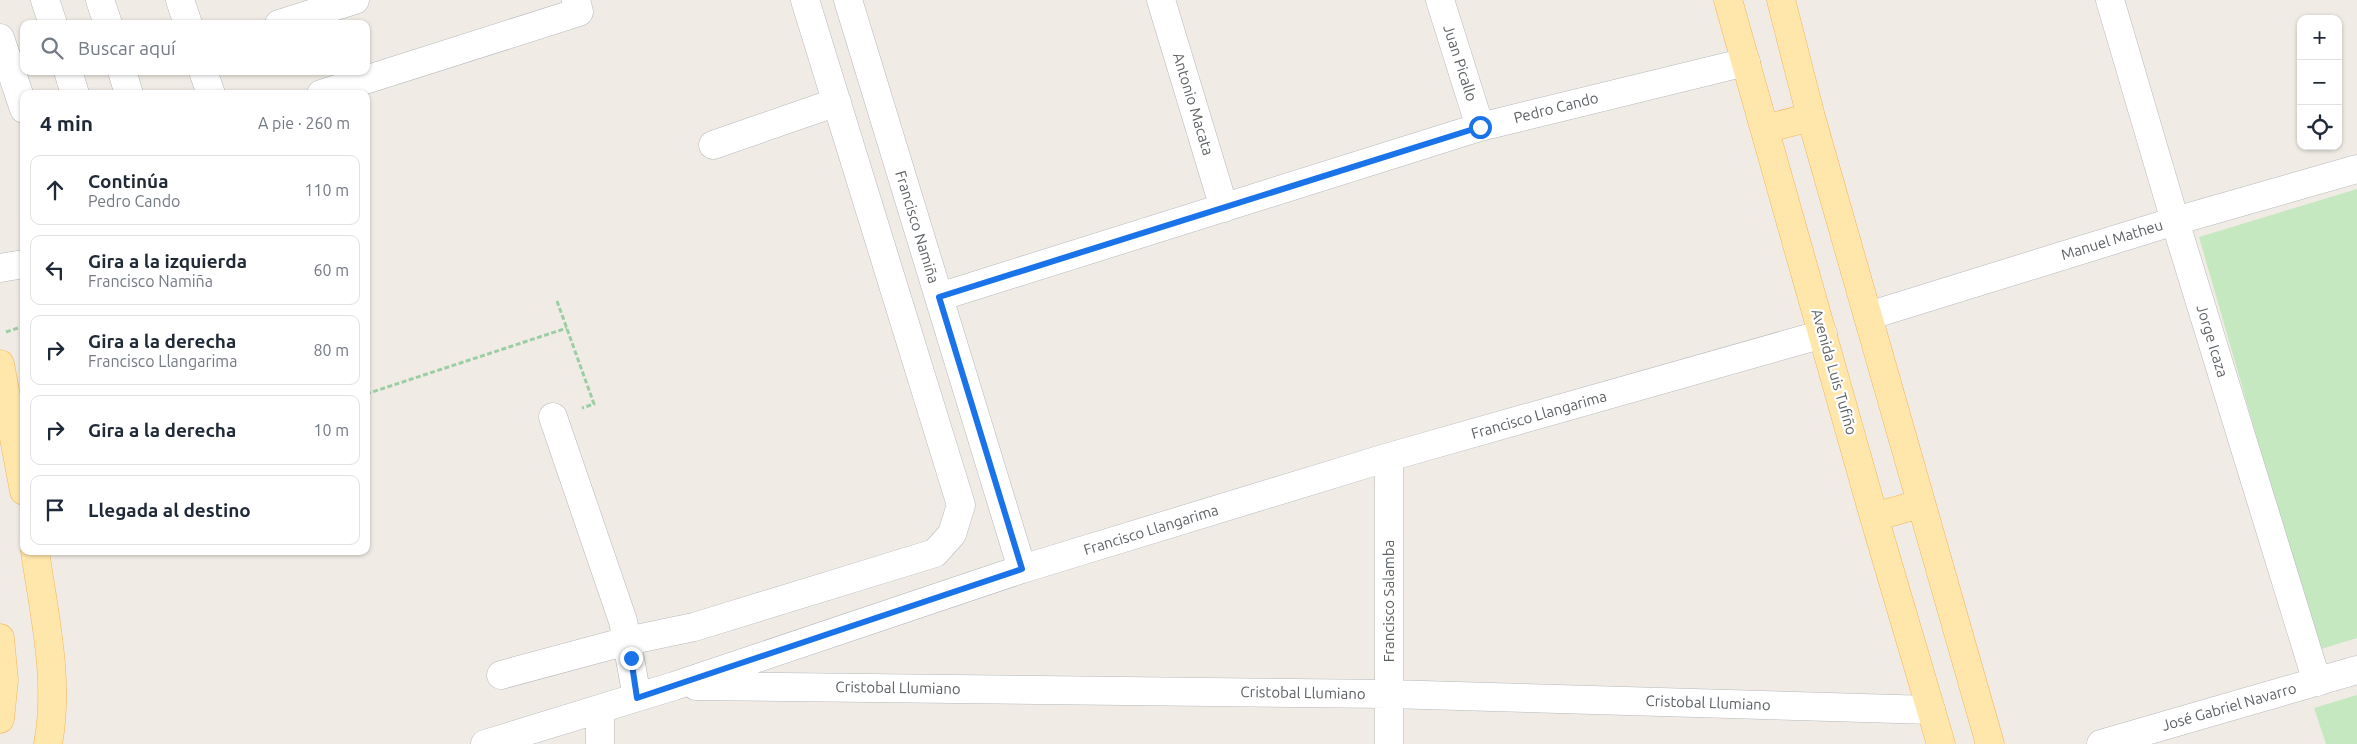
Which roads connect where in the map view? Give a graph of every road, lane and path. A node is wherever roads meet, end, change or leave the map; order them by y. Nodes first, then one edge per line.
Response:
1 (45, 0) edge
2 (100, 0) edge
3 (180, 0) edge
4 (355, 0) edge
5 (576, 0) edge
6 (805, 0) edge
7 (848, 0) edge
8 (1161, 0) edge
9 (1440, 0) edge
10 (1728, 0) edge
11 (1781, 0) edge
12 (2110, 0) edge
13 (52, 20) edge
14 (107, 20) edge
15 (187, 20) edge
16 (292, 20) edge
17 (0, 38) edge
18 (1746, 62) junction
19 (69, 75) edge
20 (123, 75) edge
21 (204, 75) edge
22 (74, 90) edge
23 (128, 90) edge
24 (210, 90) edge
25 (334, 90) edge
26 (20, 97) edge
27 (837, 102) junction
28 (1811, 117) junction
29 (1480, 127) junction
30 (1765, 129) junction
31 (713, 145) dead end
32 (2357, 169) edge
33 (1224, 208) junction
34 (2175, 221) junction
35 (20, 265) edge
36 (0, 268) edge
37 (939, 297) junction
38 (557, 301) dead end
39 (1868, 316) junction
40 (20, 327) edge
41 (567, 328) junction
42 (0, 334) edge
43 (1823, 334) junction
44 (0, 364) edge
45 (370, 393) edge
46 (594, 404) dead end
47 (554, 418) dead end
48 (1388, 457) junction
49 (20, 467) edge
50 (1920, 504) junction
51 (1874, 517) junction
52 (36, 555) edge
53 (1022, 569) junction
54 (0, 638) edge
55 (627, 641) junction
56 (2357, 670) edge
57 (501, 675) dead end
58 (2317, 682) junction
59 (674, 686) junction
60 (1389, 694) junction
61 (637, 698) junction
62 (600, 709) junction
63 (1931, 710) junction
64 (0, 719) edge
65 (48, 744) edge
66 (485, 744) edge
67 (600, 744) edge
68 (1389, 744) edge
69 (1940, 744) edge
70 (1990, 744) edge
71 (2101, 744) edge

1 - 13 street
2 - 14 street
3 - 15 street
4 - 16 street
5 - 25 street
6 - 27 street
7 - 37 street, Francisco Namiña
8 - 33 street, Antonio Macata
9 - 29 street, Juan Picallo
10 - 18 main road, Avenida Luis Tufiño
11 - 28 main road
12 - 34 street, Jorge Icaza
17 - 26 street
18 - 29 street, Pedro Cando
18 - 30 main road, Avenida Luis Tufiño
19 - 22 street
20 - 23 street
21 - 24 street
27 - 31 street
27 - 55 street
28 - 30 main road
28 - 39 main road
29 - 33 street, Pedro Cando
30 - 43 main road, Avenida Luis Tufiño
32 - 34 street, Manuel Matheu
33 - 37 street, Pedro Cando
34 - 39 street, Manuel Matheu
34 - 58 street, Jorge Icaza
35 - 36 street
37 - 53 street, Francisco Namiña
38 - 41 path
39 - 50 main road
40 - 42 path
41 - 45 path
41 - 46 path
43 - 48 street, Francisco Llangarima
43 - 51 main road, Avenida Luis Tufiño
44 - 49 main road
47 - 55 street
48 - 53 street, Francisco Llangarima
48 - 60 street, Francisco Salamba
50 - 51 main road
50 - 70 main road
51 - 63 main road, Avenida Luis Tufiño
52 - 65 main road
53 - 59 street, Francisco Llangarima
54 - 64 main road
55 - 57 street
55 - 61 street
56 - 58 street, José Gabriel Navarro
58 - 71 street, José Gabriel Navarro
59 - 60 street, Cristobal Llumiano
59 - 61 street, Francisco Llangarima
60 - 63 street, Cristobal Llumiano
60 - 68 street, Francisco Salamba
61 - 62 street, Francisco Llangarima
62 - 66 street, Francisco Llangarima
62 - 67 street
63 - 69 main road, Avenida Luis Tufiño

